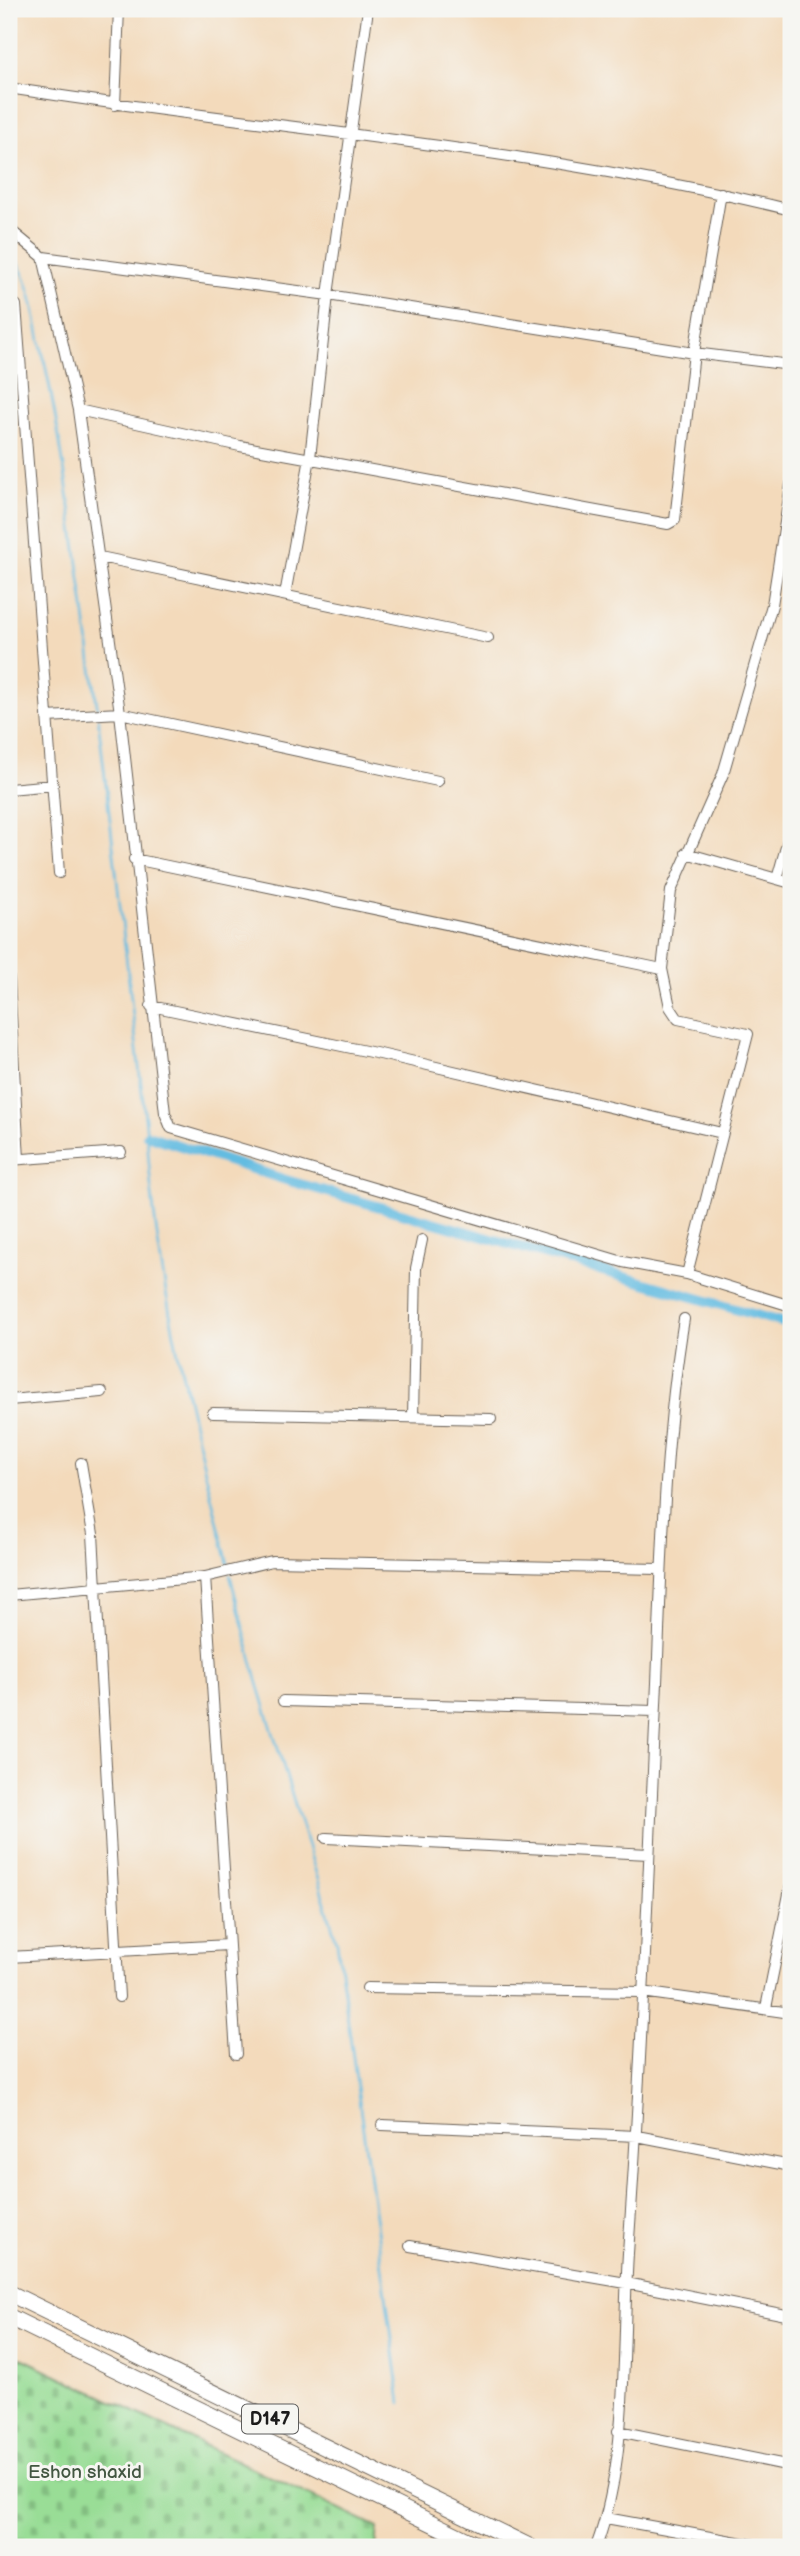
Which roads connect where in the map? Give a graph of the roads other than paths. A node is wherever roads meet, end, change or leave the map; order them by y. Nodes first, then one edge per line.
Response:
1 (119, 9) edge
2 (368, 9) edge
3 (9, 88) edge
4 (115, 105) junction
5 (352, 135) junction
6 (721, 193) junction
7 (791, 210) edge
8 (9, 229) edge
9 (43, 257) junction
10 (328, 295) junction
11 (16, 304) dead end
12 (694, 353) junction
13 (791, 365) edge
14 (78, 410) junction
15 (310, 458) junction
16 (791, 484) edge
17 (790, 498) edge
18 (100, 557) junction
19 (285, 595) junction
20 (488, 638) dead end
21 (115, 713) junction
22 (47, 717) junction
23 (438, 781) dead end
24 (53, 785) junction
25 (9, 789) edge
26 (791, 829) edge
27 (686, 853) junction
28 (134, 859) junction
29 (59, 873) dead end
30 (777, 879) junction
31 (791, 883) edge
32 (662, 969) junction
33 (9, 979) edge
34 (151, 1006) junction
35 (722, 1133) junction
36 (121, 1152) dead end
37 (14, 1160) edge
38 (422, 1240) dead end
39 (687, 1274) junction
40 (791, 1306) edge
41 (684, 1319) dead end
42 (102, 1392) dead end
43 (9, 1400) edge
44 (213, 1413) dead end
45 (413, 1417) junction
46 (491, 1419) dead end
47 (80, 1463) dead end
48 (659, 1569) junction
49 (205, 1577) junction
50 (96, 1588) junction
51 (9, 1595) edge
52 (283, 1701) dead end
53 (656, 1711) junction
54 (327, 1838) dead end
55 (649, 1854) junction
56 (791, 1884) edge
57 (228, 1945) junction
58 (117, 1950) junction
59 (9, 1957) edge
60 (367, 1988) dead end
61 (642, 1992) junction
62 (120, 1997) dead end
63 (766, 2008) junction
64 (791, 2013) edge
65 (236, 2054) dead end
66 (382, 2125) dead end
67 (637, 2136) junction
68 (791, 2166) edge
69 (410, 2246) dead end
70 (626, 2283) junction
71 (9, 2293) edge
72 (791, 2316) edge
73 (9, 2317) edge
74 (618, 2431) junction
75 (791, 2466) edge
76 (606, 2518) junction
77 (481, 2547) edge
78 (530, 2547) edge
79 (596, 2547) edge
80 (765, 2547) edge

1 - 4 street
2 - 5 street
3 - 4 street
4 - 5 street
5 - 6 street
5 - 10 street
6 - 7 street
6 - 12 street
8 - 9 street
9 - 10 street
9 - 14 street
10 - 12 street
10 - 15 street
11 - 22 street
12 - 13 street
12 - 15 street
14 - 15 street
14 - 18 street
15 - 19 street
16 - 17 street
17 - 27 street
18 - 19 street
18 - 21 street
19 - 20 street
21 - 22 street
21 - 23 street
21 - 28 street
22 - 24 street
24 - 25 street
24 - 29 street
26 - 30 street
27 - 30 street
27 - 32 street
28 - 32 street
28 - 34 street
30 - 31 street
32 - 35 street
33 - 37 street
34 - 35 street
34 - 39 street
35 - 39 street
36 - 37 street
38 - 45 street
39 - 40 street
41 - 48 street
42 - 43 street
44 - 45 street
45 - 46 street
47 - 50 street
48 - 49 street
48 - 53 street
49 - 50 street
49 - 57 street
50 - 51 street
50 - 58 street
52 - 53 street
53 - 55 street
54 - 55 street
55 - 61 street
56 - 63 street
57 - 58 street
57 - 65 street
58 - 59 street
58 - 62 street
60 - 61 street
61 - 63 street
61 - 67 street
63 - 64 street
66 - 67 street
67 - 68 street
67 - 70 street
69 - 70 street
70 - 72 street
70 - 74 street
71 - 78 main road, D147
73 - 77 main road, D147
74 - 75 street
74 - 76 street
76 - 79 street
76 - 80 street

